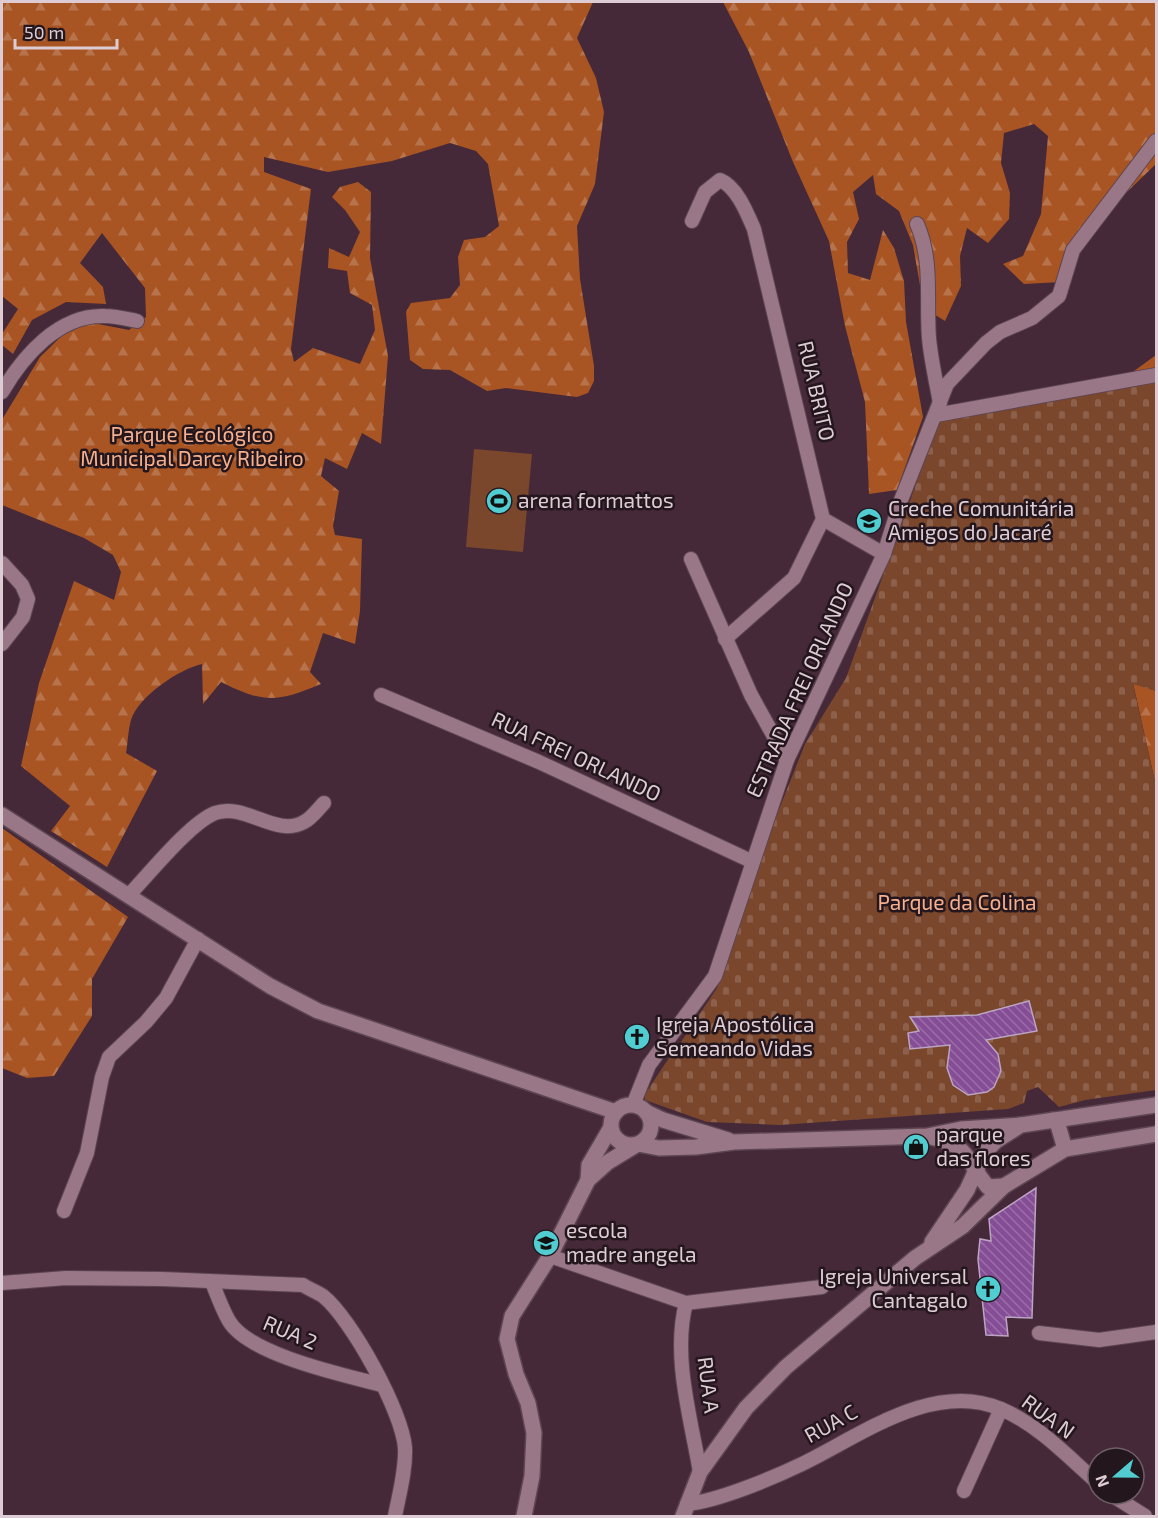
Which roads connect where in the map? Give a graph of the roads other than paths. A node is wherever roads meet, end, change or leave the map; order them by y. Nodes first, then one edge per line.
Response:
1 (1156, 141) edge
2 (692, 221) dead end
3 (917, 224) dead end
4 (137, 321) dead end
5 (1156, 375) edge
6 (2, 392) edge
7 (938, 409) junction
8 (823, 519) junction
9 (884, 554) junction
10 (691, 559) dead end
11 (2, 564) edge
12 (725, 639) junction
13 (2, 645) edge
14 (381, 695) dead end
15 (787, 760) junction
16 (324, 802) dead end
17 (2, 815) edge
18 (751, 861) junction
19 (129, 895) junction
20 (198, 939) junction
21 (1156, 1105) edge
22 (639, 1108) junction
23 (612, 1120) junction
24 (1053, 1120) junction
25 (1021, 1125) junction
26 (1156, 1134) edge
27 (927, 1136) junction
28 (734, 1142) junction
29 (637, 1145) junction
30 (1065, 1149) junction
31 (975, 1168) junction
32 (588, 1180) junction
33 (1004, 1186) junction
34 (64, 1211) dead end
35 (929, 1247) junction
36 (550, 1256) junction
37 (212, 1282) junction
38 (2, 1283) edge
39 (822, 1287) dead end
40 (686, 1302) junction
41 (1156, 1332) edge
42 (1039, 1333) dead end
43 (382, 1385) junction
44 (1000, 1409) junction
45 (700, 1472) junction
46 (1086, 1473) edge
47 (964, 1491) dead end
48 (1129, 1506) edge
49 (685, 1510) edge
50 (395, 1516) edge
51 (524, 1516) edge
52 (1145, 1516) edge

1 - 7 street, ESTRADA FREI ORLANDO
2 - 8 street, RUA BRITO
3 - 7 street
4 - 6 street
5 - 7 street
7 - 9 street, ESTRADA FREI ORLANDO
8 - 9 street
8 - 12 street
9 - 15 street, ESTRADA FREI ORLANDO
10 - 12 street
11 - 13 street
12 - 15 street
14 - 18 street, RUA FREI ORLANDO
15 - 18 street, ESTRADA FREI ORLANDO
16 - 19 street
17 - 19 street
18 - 22 street, ESTRADA FREI ORLANDO
19 - 20 street
20 - 23 street
20 - 34 street
21 - 24 street
22 - 23 street
22 - 28 street
22 - 29 street
23 - 29 street
23 - 32 street
24 - 25 street
24 - 30 street
25 - 27 street
25 - 31 street
26 - 30 street
27 - 28 street
27 - 31 street
28 - 29 street
29 - 32 street
30 - 33 street
31 - 33 street
31 - 35 street
32 - 36 street
33 - 35 street
35 - 45 street
36 - 40 street
36 - 51 street
37 - 38 street
37 - 43 street, RUA 2
37 - 43 street
39 - 40 street
40 - 45 street, RUA A
41 - 42 street
43 - 50 street
44 - 46 street, RUA N
44 - 47 street
44 - 49 street, RUA C
45 - 49 street
48 - 52 street

